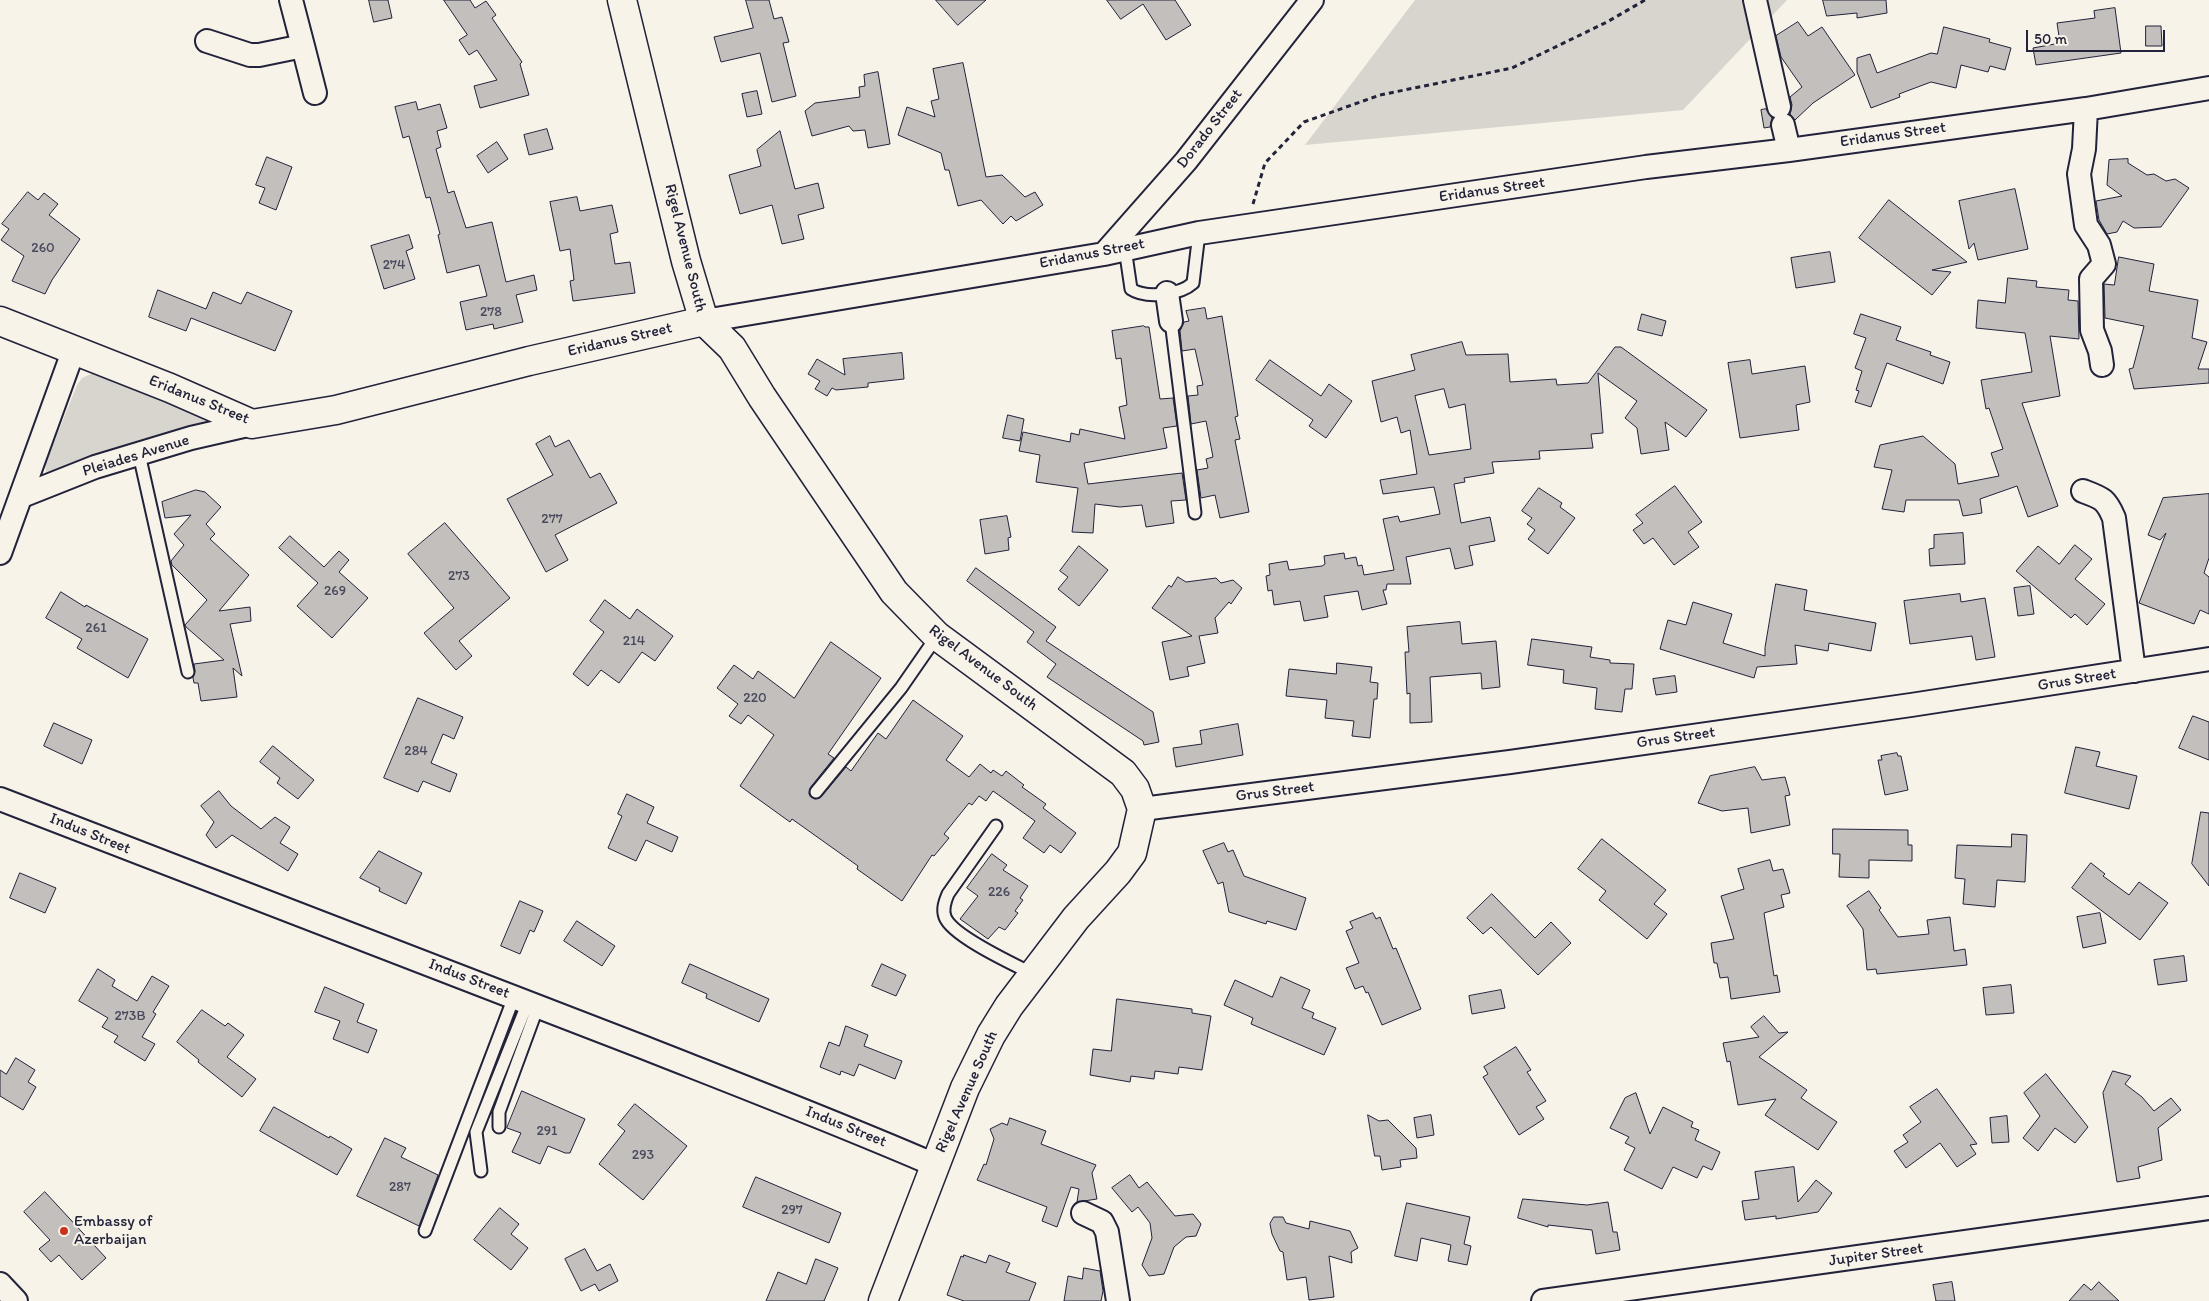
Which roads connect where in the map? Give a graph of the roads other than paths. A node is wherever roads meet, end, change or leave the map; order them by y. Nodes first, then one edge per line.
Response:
1 (291, 0) edge
2 (622, 0) edge
3 (1312, 0) edge
4 (1755, 0) edge
5 (207, 41) dead end
6 (303, 46) junction
7 (2209, 88) edge
8 (314, 93) dead end
9 (2086, 109) junction
10 (1789, 150) junction
11 (1199, 233) junction
12 (1114, 251) junction
13 (1167, 293) junction
14 (0, 321) edge
15 (704, 321) junction
16 (1171, 322) joint
17 (74, 349) junction
18 (2102, 365) dead end
19 (252, 424) junction
20 (138, 454) junction
21 (2083, 491) dead end
22 (22, 496) junction
23 (1195, 514) dead end
24 (0, 553) edge
25 (937, 636) junction
26 (2209, 660) edge
27 (2134, 671) junction
28 (188, 672) dead end
29 (816, 792) dead end
30 (0, 798) edge
31 (1142, 808) junction
32 (996, 826) dead end
33 (1033, 974) junction
34 (527, 1001) junction
35 (499, 1127) dead end
36 (935, 1165) junction
37 (481, 1171) dead end
38 (2209, 1208) edge
39 (1083, 1213) dead end
40 (426, 1232) dead end
41 (0, 1284) edge
42 (16, 1301) edge
43 (883, 1301) edge
44 (1118, 1301) edge
45 (1543, 1301) edge

1 - 6 street
2 - 15 main road, Rigel Avenue South
3 - 12 street, Dorado Street
4 - 10 street
5 - 6 street
6 - 8 street
7 - 9 street, Eridanus Street
9 - 10 street, Eridanus Street
9 - 18 street
10 - 11 street, Eridanus Street
11 - 12 street, Eridanus Street
11 - 13 lane
12 - 13 lane
12 - 15 street, Eridanus Street
13 - 16 street
14 - 17 main road, Eridanus Street
15 - 19 main road, Eridanus Street
15 - 25 main road, Rigel Avenue South
16 - 23 lane
17 - 19 main road, Eridanus Street
17 - 22 street
19 - 20 street, Pleiades Avenue
20 - 22 street, Pleiades Avenue
20 - 28 lane
21 - 27 street
22 - 24 street
25 - 29 lane
25 - 31 main road, Rigel Avenue South
26 - 27 street, Grus Street
27 - 31 street, Grus Street
30 - 34 street, Indus Street
31 - 33 main road, Rigel Avenue South
32 - 33 lane
33 - 36 main road, Rigel Avenue South
34 - 35 lane
34 - 36 street, Indus Street
34 - 37 lane
34 - 40 lane
36 - 43 main road, Rigel Avenue South
38 - 45 street, Jupiter Street
39 - 44 street
41 - 42 street

